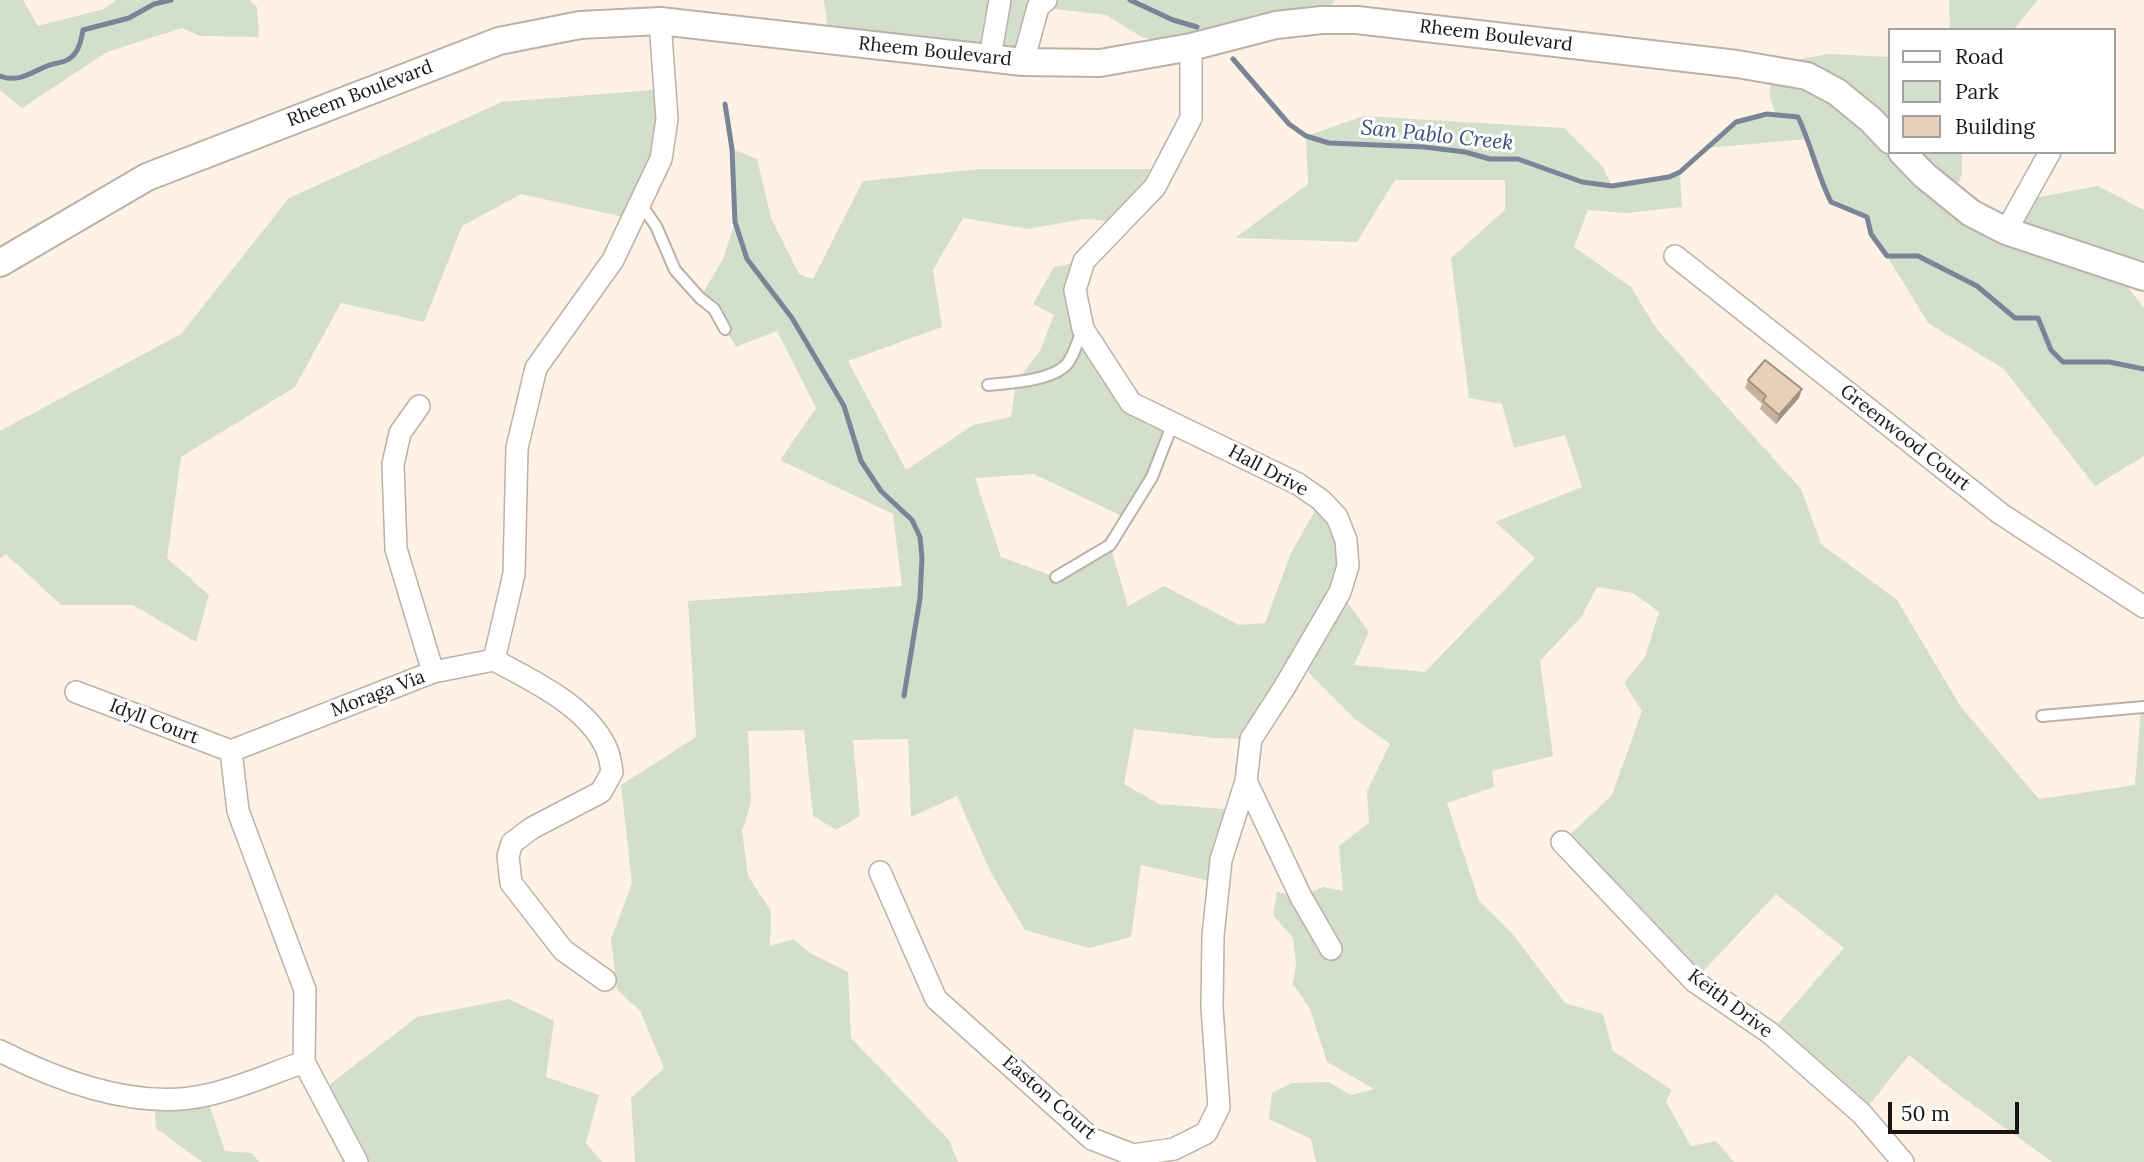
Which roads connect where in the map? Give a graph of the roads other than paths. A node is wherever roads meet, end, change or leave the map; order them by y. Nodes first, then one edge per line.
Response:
1 (1000, 0) edge
2 (1046, 0) edge
3 (660, 21) junction
4 (1191, 47) junction
5 (990, 57) junction
6 (1023, 62) junction
7 (1888, 138) edge
8 (1904, 154) edge
9 (2049, 154) edge
10 (640, 202) junction
11 (2006, 231) junction
12 (1675, 256) dead end
13 (0, 262) edge
14 (2144, 276) edge
15 (725, 329) dead end
16 (1083, 329) junction
17 (988, 384) dead end
18 (419, 406) dead end
19 (1173, 423) junction
20 (1056, 577) dead end
21 (2144, 607) edge
22 (494, 660) junction
23 (433, 672) junction
24 (76, 692) dead end
25 (2144, 707) edge
26 (2042, 716) dead end
27 (231, 751) junction
28 (1246, 781) junction
29 (1562, 842) dead end
30 (880, 872) dead end
31 (1331, 949) dead end
32 (605, 981) dead end
33 (0, 1051) edge
34 (304, 1062) junction
35 (357, 1162) edge
36 (1903, 1162) edge

1 - 5 street
2 - 6 street
3 - 5 street, Rheem Boulevard
3 - 10 street
3 - 13 street, Rheem Boulevard
4 - 6 street, Rheem Boulevard
4 - 7 street, Rheem Boulevard
4 - 16 street, Hall Drive
5 - 6 street, Rheem Boulevard
8 - 11 street
9 - 11 street
10 - 15 lane
10 - 22 street
11 - 14 street
12 - 21 street, Greenwood Court
16 - 17 lane
16 - 19 street, Hall Drive
18 - 23 street
19 - 20 lane
19 - 28 street, Hall Drive
22 - 23 street, Moraga Via
22 - 32 street
23 - 27 street, Moraga Via
24 - 27 street, Idyll Court
25 - 26 lane
27 - 34 street
28 - 30 street, Easton Court
28 - 31 street
29 - 36 street, Keith Drive
33 - 34 street
34 - 35 street

